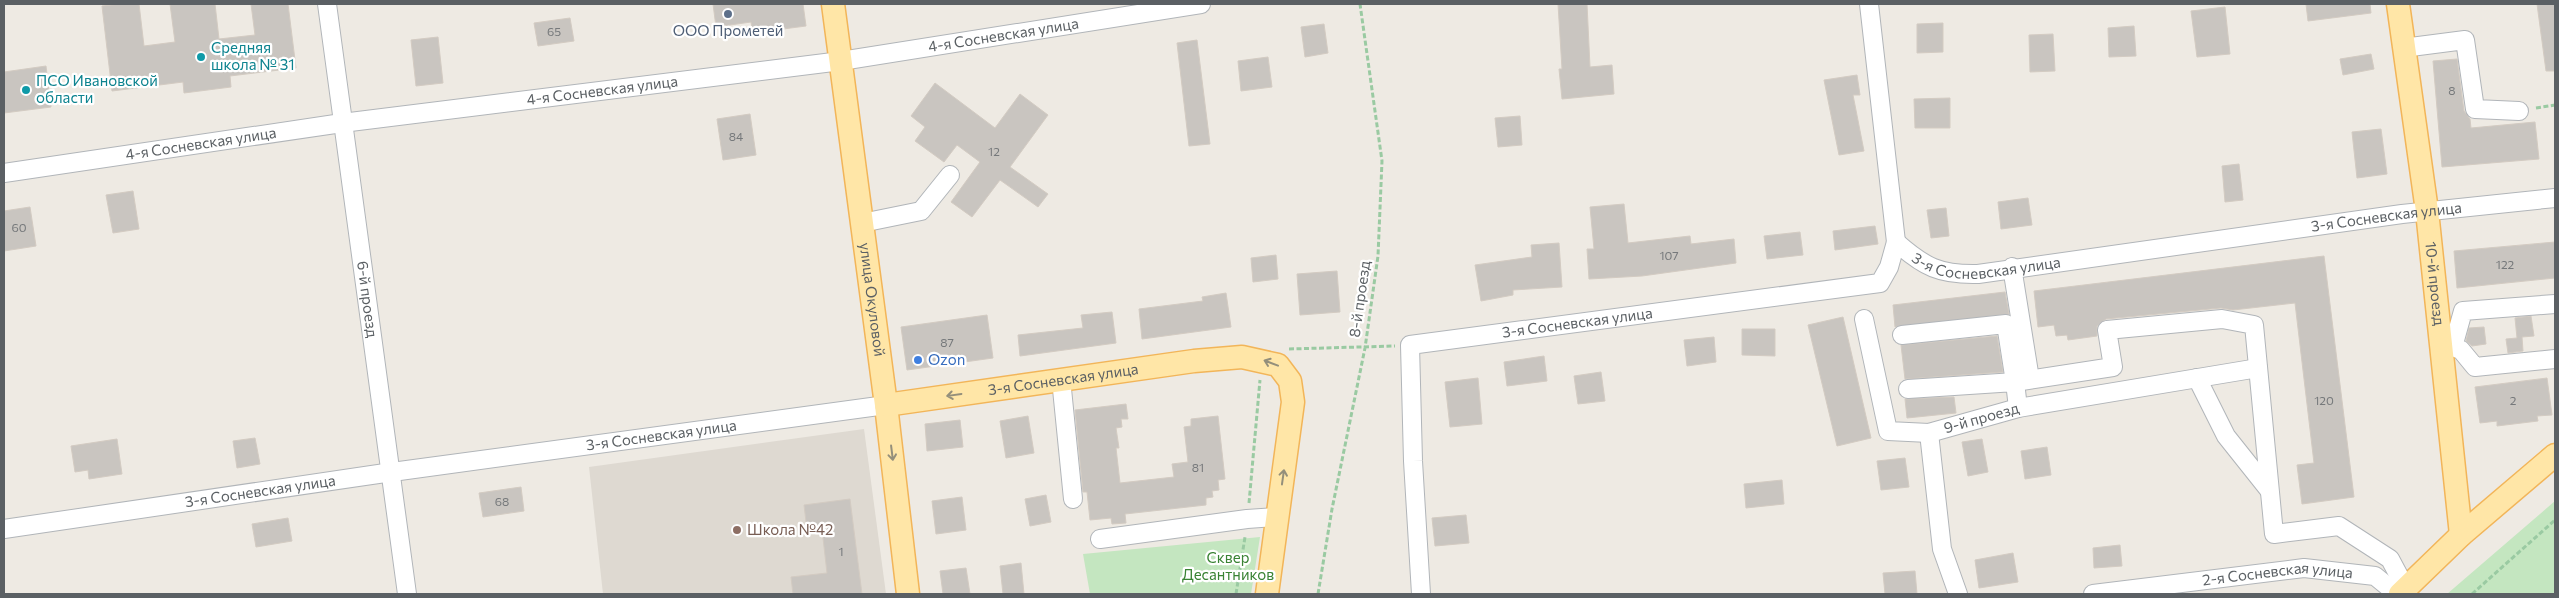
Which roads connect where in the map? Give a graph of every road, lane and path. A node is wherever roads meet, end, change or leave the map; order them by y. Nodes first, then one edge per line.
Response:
1 (327, 4) edge
2 (833, 4) edge
3 (1201, 4) edge
4 (1360, 4) edge
5 (1869, 4) edge
6 (2398, 4) edge
7 (2403, 48) junction
8 (841, 61) junction
9 (2519, 111) dead end
10 (342, 124) junction
11 (4, 173) edge
12 (950, 174) dead end
13 (2555, 198) edge
14 (2427, 211) junction
15 (862, 223) junction
16 (1896, 242) junction
17 (2012, 268) junction
18 (2555, 304) edge
19 (1864, 319) dead end
20 (1902, 335) dead end
21 (2447, 344) junction
22 (1410, 346) junction
23 (1365, 348) junction
24 (2555, 359) edge
25 (1262, 360) junction
26 (2258, 368) junction
27 (2197, 378) junction
28 (1061, 379) junction
29 (2022, 380) junction
30 (1908, 389) dead end
31 (886, 404) junction
32 (2018, 408) junction
33 (1929, 433) junction
34 (2555, 455) edge
35 (392, 472) junction
36 (2270, 490) junction
37 (1073, 498) dead end
38 (1277, 517) junction
39 (1247, 518) junction
40 (2555, 520) edge
41 (4, 529) edge
42 (2460, 535) junction
43 (1100, 539) dead end
44 (2401, 592) edge
45 (407, 594) edge
46 (908, 594) edge
47 (1236, 594) edge
48 (1267, 594) edge
49 (1318, 594) edge
50 (1421, 594) edge
51 (1958, 594) edge
52 (2093, 594) edge
53 (2472, 594) edge

1 - 10 street, 6-й проезд
2 - 8 main road, улица Окуловой
3 - 8 street, 4-я Сосневская улица
4 - 23 path, 8-й проезд
5 - 16 street
6 - 7 main road, 10-й проезд
7 - 9 street
7 - 14 main road, 10-й проезд
8 - 10 street, 4-я Сосневская улица
8 - 15 main road, улица Окуловой
10 - 11 street, 4-я Сосневская улица
10 - 35 street, 6-й проезд
12 - 15 street
13 - 14 street, 3-я Сосневская улица
14 - 17 street, 3-я Сосневская улица
14 - 21 main road, 10-й проезд
15 - 31 main road, улица Окуловой
16 - 17 street, 3-я Сосневская улица
16 - 22 street, 3-я Сосневская улица
17 - 29 street
18 - 21 street
19 - 33 street
20 - 29 street
21 - 24 street
21 - 42 main road, 10-й проезд
22 - 23 path
22 - 50 street
23 - 25 path
23 - 49 path, 8-й проезд
25 - 28 main road, 3-я Сосневская улица
38 -> 25 main road, 3-я Сосневская улица
25 - 39 path
26 - 27 street, 9-й проезд
26 - 29 street
26 - 36 street
27 - 32 street, 9-й проезд
27 - 36 street
28 -> 31 main road, 3-я Сосневская улица
28 - 37 street
29 - 30 street
29 - 32 street
31 - 35 street, 3-я Сосневская улица
31 -> 46 main road, улица Окуловой
32 - 33 street, 9-й проезд
33 - 51 street, 9-й проезд
34 - 42 main road
35 - 41 street, 3-я Сосневская улица
35 - 45 street, 6-й проезд
36 - 44 street
38 - 39 street
38 - 48 main road
39 - 43 street
39 - 47 path
40 - 53 path
42 - 44 main road
44 - 52 street, 2-я Сосневская улица

